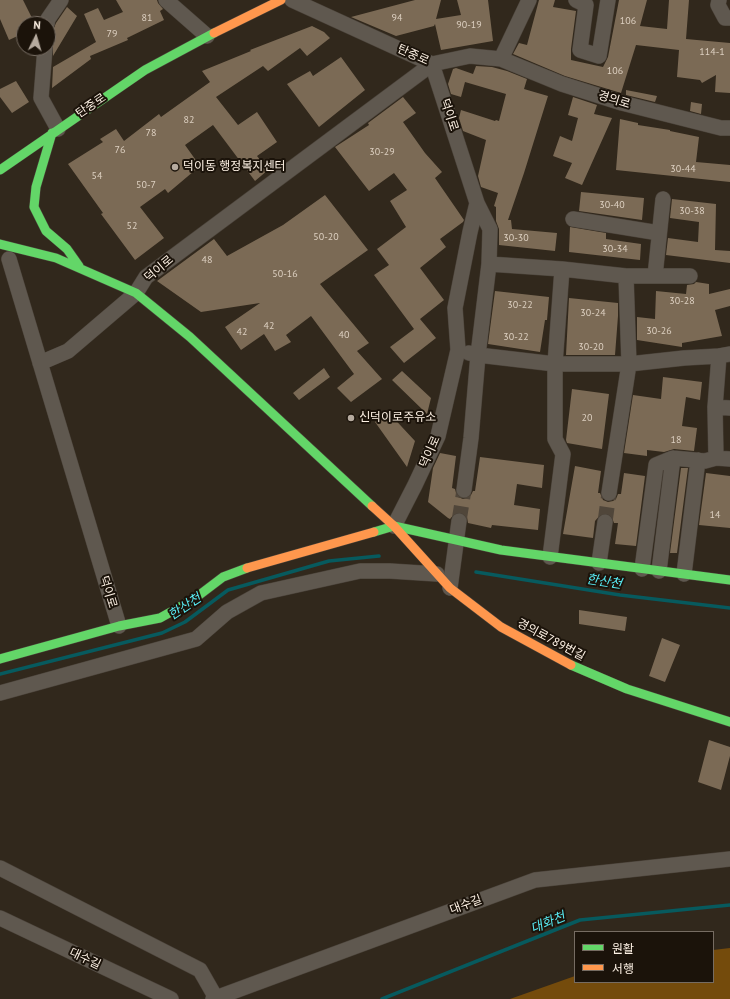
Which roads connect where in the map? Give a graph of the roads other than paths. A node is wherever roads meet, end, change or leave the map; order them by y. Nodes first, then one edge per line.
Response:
1 (62, 0) edge
2 (166, 0) edge
3 (281, 0) edge
4 (292, 0) edge
5 (529, 0) edge
6 (576, 0) edge
7 (608, 0) edge
8 (719, 0) edge
9 (50, 16) edge
10 (730, 18) edge
11 (207, 36) junction
12 (44, 56) edge
13 (501, 59) junction
14 (432, 64) junction
15 (730, 128) edge
16 (55, 131) junction
17 (0, 170) edge
18 (662, 199) dead end
19 (477, 203) junction
20 (574, 219) dead end
21 (659, 233) junction
22 (0, 244) edge
23 (56, 258) junction
24 (5, 259) edge
25 (490, 264) junction
26 (82, 269) junction
27 (562, 269) junction
28 (626, 276) junction
29 (655, 276) junction
30 (690, 276) dead end
31 (136, 293) junction
32 (458, 350) junction
33 (725, 355) edge
34 (478, 356) junction
35 (40, 363) junction
36 (556, 364) junction
37 (629, 364) junction
38 (723, 407) edge
39 (673, 458) junction
40 (723, 458) edge
41 (698, 460) junction
42 (464, 490) tunnel mouth
43 (609, 494) tunnel mouth
44 (459, 521) tunnel mouth
45 (605, 522) tunnel mouth
46 (394, 526) junction
47 (456, 540) junction
48 (550, 557) junction
49 (599, 563) junction
50 (642, 569) junction
51 (659, 571) junction
52 (437, 574) junction
53 (684, 574) junction
54 (730, 580) edge
55 (450, 588) junction
56 (119, 626) junction
57 (0, 659) edge
58 (0, 693) edge
59 (730, 722) edge
60 (730, 859) edge
61 (0, 868) edge
62 (0, 918) edge
63 (214, 998) edge
64 (171, 999) edge

1 - 9 street
2 - 11 street
3 - 11 main road, 탄중로
4 - 14 street, 탄중로
5 - 13 street
6 - 7 street
8 - 10 street
11 - 16 main road, 탄중로
12 - 16 street
13 - 14 street, 탄중로
13 - 15 street, 경의로
14 - 19 street, 덕이로
14 - 31 street, 덕이로
16 - 17 main road, 탄중로
16 - 26 main road
18 - 21 street
19 - 25 street
19 - 32 street, 덕이로
20 - 21 street
21 - 29 street
22 - 23 main road, 덕이로
23 - 24 main road
23 - 26 main road, 덕이로
24 - 35 street, 덕이로
25 - 27 street
25 - 34 street
26 - 31 main road, 덕이로
27 - 28 street
27 - 36 street
28 - 29 street
28 - 37 street
29 - 30 street
31 - 35 street
31 - 46 main road, 덕이로
32 - 34 street
32 - 46 street, 덕이로
33 - 37 street
33 - 38 street
34 - 36 street
34 - 42 street
35 - 56 street, 덕이로
36 - 37 street
36 - 48 street
37 - 43 street
38 - 40 street
39 - 41 street
39 - 50 street
39 - 51 street
40 - 41 street
41 - 53 street
44 - 47 street
45 - 49 street
46 - 47 main road
46 - 52 main road, 경의로789번길
46 - 56 main road
47 - 48 main road
47 - 55 street
48 - 49 main road
49 - 50 main road
50 - 51 main road
51 - 53 main road
52 - 55 main road, 경의로789번길
52 - 58 street
53 - 54 main road
55 - 59 main road, 경의로789번길
56 - 57 main road
60 - 63 street, 대수길
61 - 63 street
62 - 64 street, 대수길

